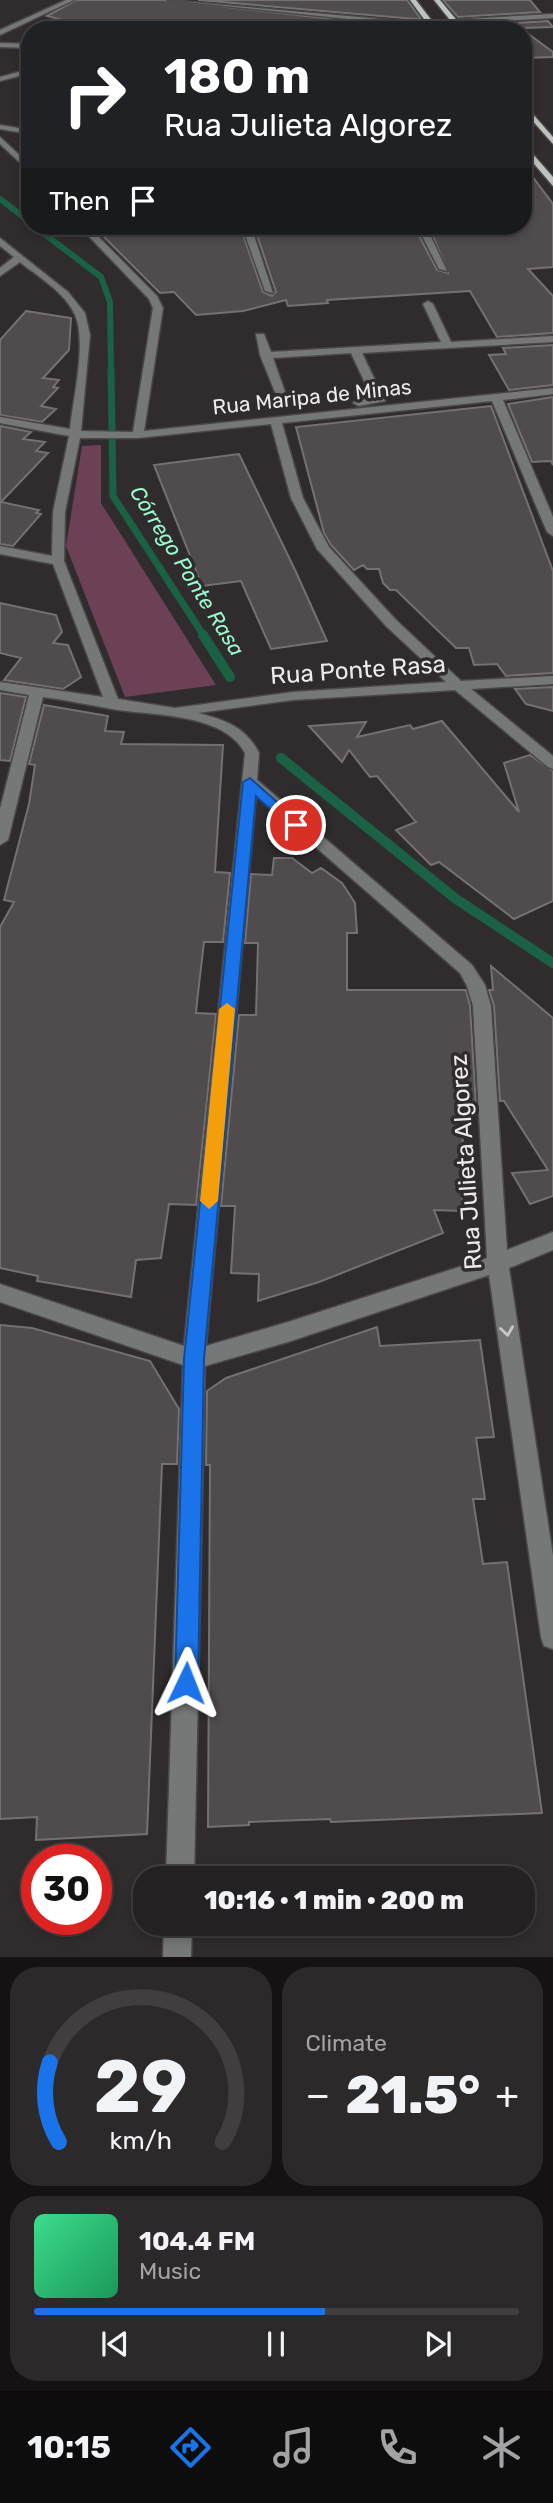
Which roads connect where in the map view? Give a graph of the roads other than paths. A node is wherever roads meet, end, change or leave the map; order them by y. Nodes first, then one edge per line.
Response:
1 (71, 0) edge
2 (171, 0) edge
3 (286, 0) edge
4 (413, 0) edge
5 (438, 0) edge
6 (293, 12) junction
7 (553, 16) edge
8 (26, 21) edge
9 (378, 21) edge
10 (429, 21) edge
11 (455, 21) edge
12 (472, 21) edge
13 (21, 23) edge
14 (0, 33) edge
15 (0, 45) edge
16 (21, 46) edge
17 (21, 73) edge
18 (0, 79) edge
19 (532, 116) edge
20 (0, 127) edge
21 (21, 130) edge
22 (0, 139) edge
23 (553, 142) edge
24 (532, 156) edge
25 (21, 161) edge
26 (553, 183) edge
27 (92, 235) edge
28 (249, 235) edge
29 (426, 235) edge
30 (0, 241) edge
31 (20, 257) junction
32 (444, 269) dead end
33 (0, 273) edge
34 (270, 291) dead end
35 (428, 304) dead end
36 (260, 336) dead end
37 (553, 339) edge
38 (448, 346) junction
39 (356, 352) junction
40 (265, 355) junction
41 (553, 391) edge
42 (280, 392) tunnel mouth
43 (496, 397) junction
44 (284, 405) dead end
45 (0, 420) edge
46 (275, 420) junction
47 (79, 435) junction
48 (136, 435) junction
49 (553, 532) edge
50 (0, 550) edge
51 (58, 561) junction
52 (553, 680) edge
53 (0, 686) edge
54 (458, 686) junction
55 (37, 692) junction
56 (113, 705) junction
57 (175, 712) junction
58 (553, 764) edge
59 (250, 782) junction
60 (0, 840) edge
61 (553, 1241) edge
62 (498, 1263) junction
63 (0, 1293) edge
64 (194, 1359) junction
65 (553, 1637) edge
66 (180, 1866) edge
67 (178, 1936) edge
68 (177, 1957) edge

1 - 8 street
2 - 6 street
3 - 6 street
4 - 10 main road
5 - 11 main road
6 - 9 street
7 - 12 street
13 - 14 street
15 - 16 street
17 - 18 street
19 - 23 main road
20 - 21 street
22 - 25 street
24 - 26 main road
27 - 48 street
28 - 34 street
29 - 32 street
30 - 31 street
31 - 33 street
31 - 47 street
35 - 38 street
36 - 40 street
37 - 38 street
38 - 39 street
39 - 40 street
39 - 44 street
40 - 42 street
41 - 43 street, Rua Maripa de Minas
43 - 46 street, Rua Maripa de Minas
43 - 49 street
45 - 47 street, Rua Maripa de Minas
46 - 48 street, Rua Maripa de Minas
46 - 54 street
47 - 48 street, Rua Maripa de Minas
47 - 51 street
50 - 51 street
51 - 56 street
52 - 54 street, Rua Ponte Rasa
53 - 55 street, Rua Ponte Rasa
54 - 57 street, Rua Ponte Rasa
54 - 58 street
55 - 56 street, Rua Ponte Rasa
55 - 60 street
56 - 57 street, Rua Ponte Rasa
57 - 59 street
59 - 62 street, Rua Julieta Algorez
59 - 64 street
61 - 62 street
62 - 64 street
62 -> 65 street, Rua Julieta Algorez
63 - 64 street
64 - 66 street
67 - 68 street

